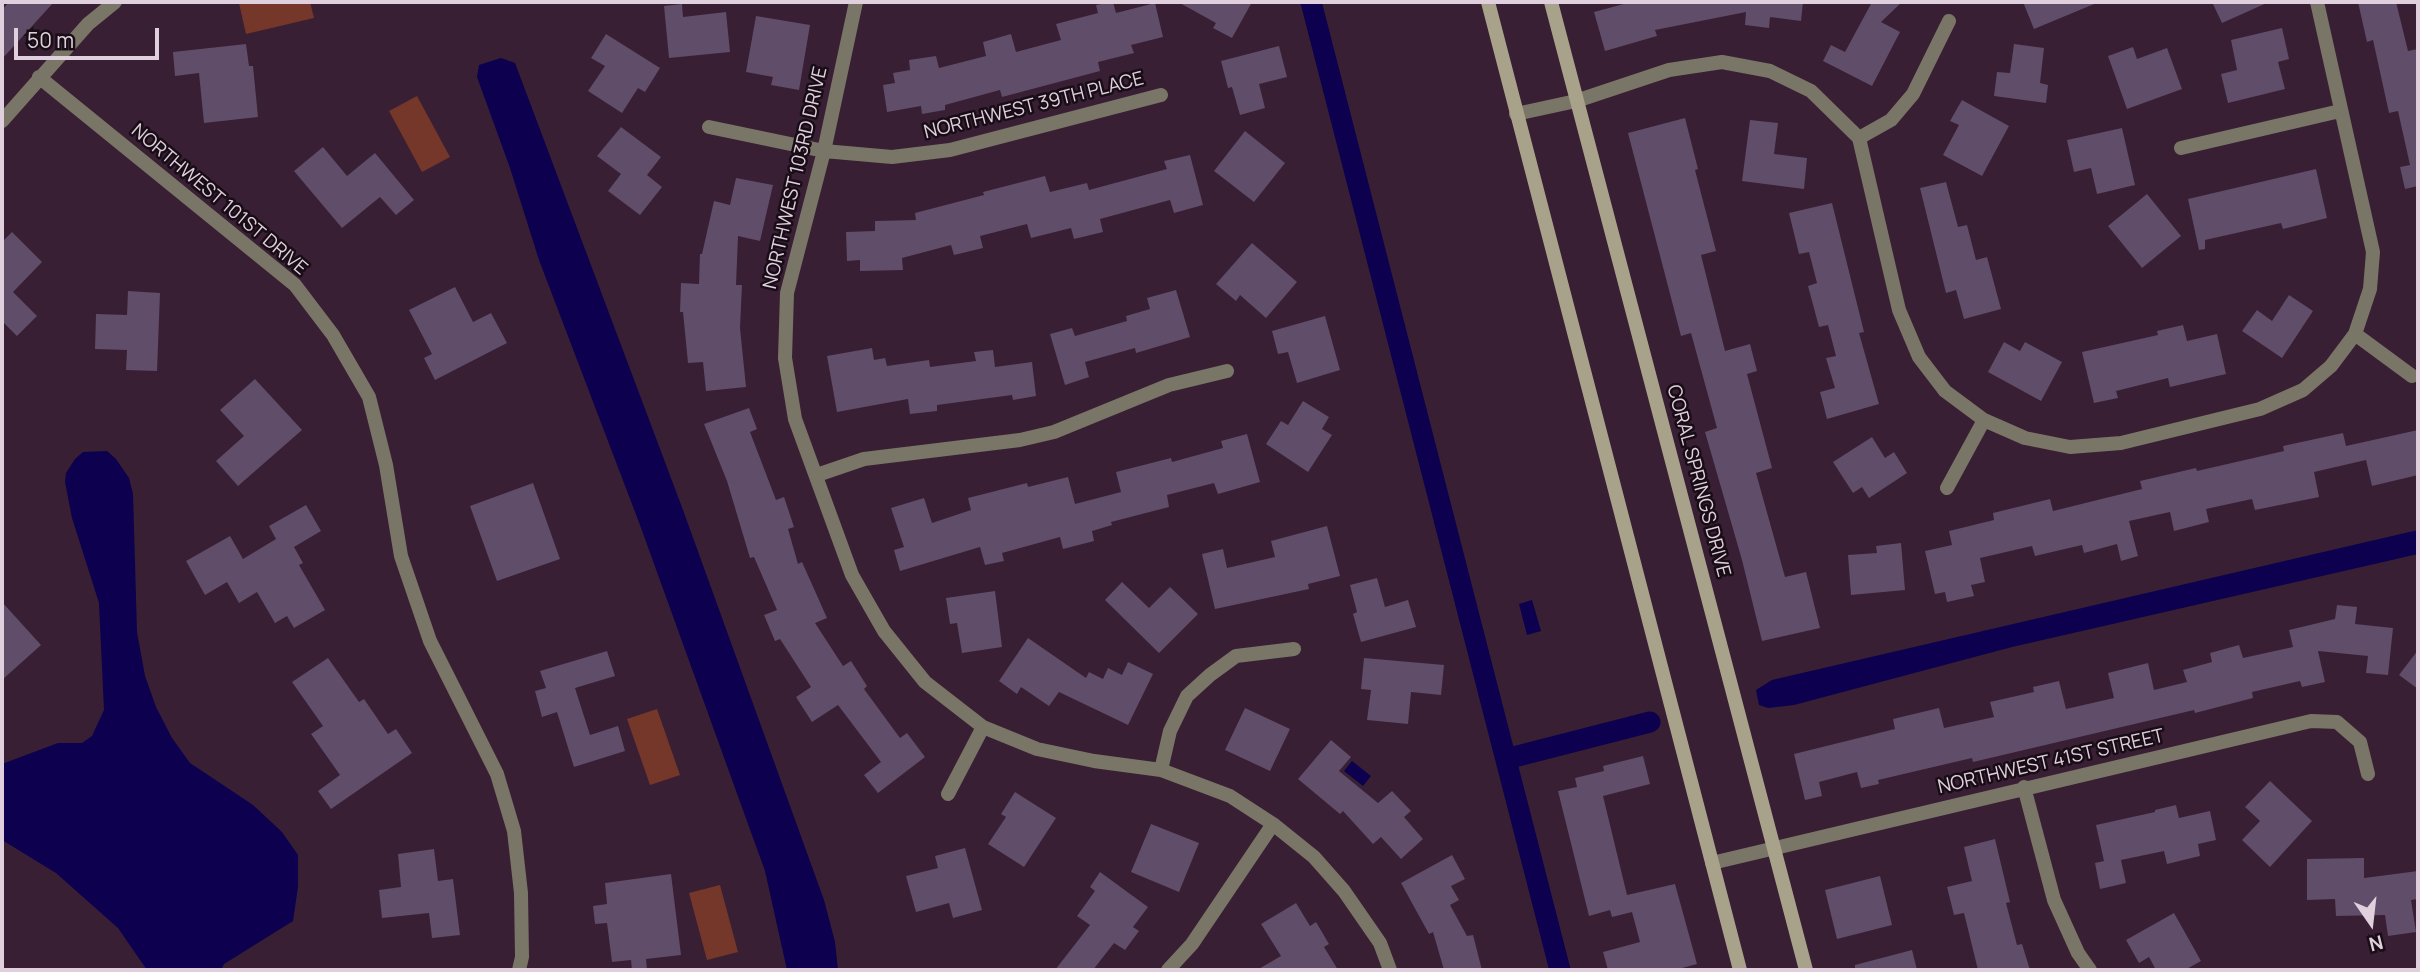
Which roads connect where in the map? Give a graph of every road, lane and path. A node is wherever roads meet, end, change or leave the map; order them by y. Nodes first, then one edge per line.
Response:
1 (115, 2) edge
2 (856, 2) edge
3 (1488, 2) edge
4 (1551, 2) edge
5 (2317, 2) edge
6 (1949, 21) dead end
7 (39, 77) junction
8 (1161, 95) dead end
9 (1576, 101) junction
10 (2340, 111) junction
11 (1516, 114) junction
12 (2, 121) edge
13 (709, 127) dead end
14 (1859, 138) junction
15 (2181, 148) dead end
16 (824, 151) junction
17 (2355, 334) junction
18 (1227, 371) dead end
19 (2412, 376) dead end
20 (1984, 420) junction
21 (817, 475) junction
22 (1947, 488) dead end
23 (1294, 649) dead end
24 (983, 727) junction
25 (1161, 770) junction
26 (2368, 774) dead end
27 (2024, 787) junction
28 (948, 794) dead end
29 (1273, 824) junction
30 (1773, 848) junction
31 (1712, 863) junction
32 (519, 970) edge
33 (1168, 970) edge
34 (1391, 970) edge
35 (1740, 970) edge
36 (1805, 970) edge
37 (2090, 970) edge

1 - 7 street
2 - 16 street, NORTHWEST 103RD DRIVE
3 - 11 main road
4 - 9 main road, CORAL SPRINGS DRIVE
5 - 10 street
6 - 14 street
7 - 12 street
7 - 32 street, NORTHWEST 101ST DRIVE
8 - 16 street, NORTHWEST 39TH PLACE
9 - 11 street
9 - 14 street
9 - 30 main road, CORAL SPRINGS DRIVE
10 - 15 street
10 - 17 street
11 - 31 main road
13 - 16 street, NORTHWEST 39TH PLACE
14 - 20 street
16 - 21 street, NORTHWEST 103RD DRIVE
17 - 19 street
17 - 20 street
18 - 21 street
20 - 22 street
21 - 24 street, NORTHWEST 103RD DRIVE
23 - 25 street
24 - 25 street, NORTHWEST 103RD DRIVE
24 - 28 street
25 - 29 street, NORTHWEST 103RD DRIVE
26 - 27 street, NORTHWEST 41ST STREET
27 - 30 street, NORTHWEST 41ST STREET
27 - 37 street
29 - 33 street
29 - 34 street, NORTHWEST 103RD DRIVE
30 - 31 street, NORTHWEST 41ST STREET
30 - 36 main road, CORAL SPRINGS DRIVE
31 - 35 main road

